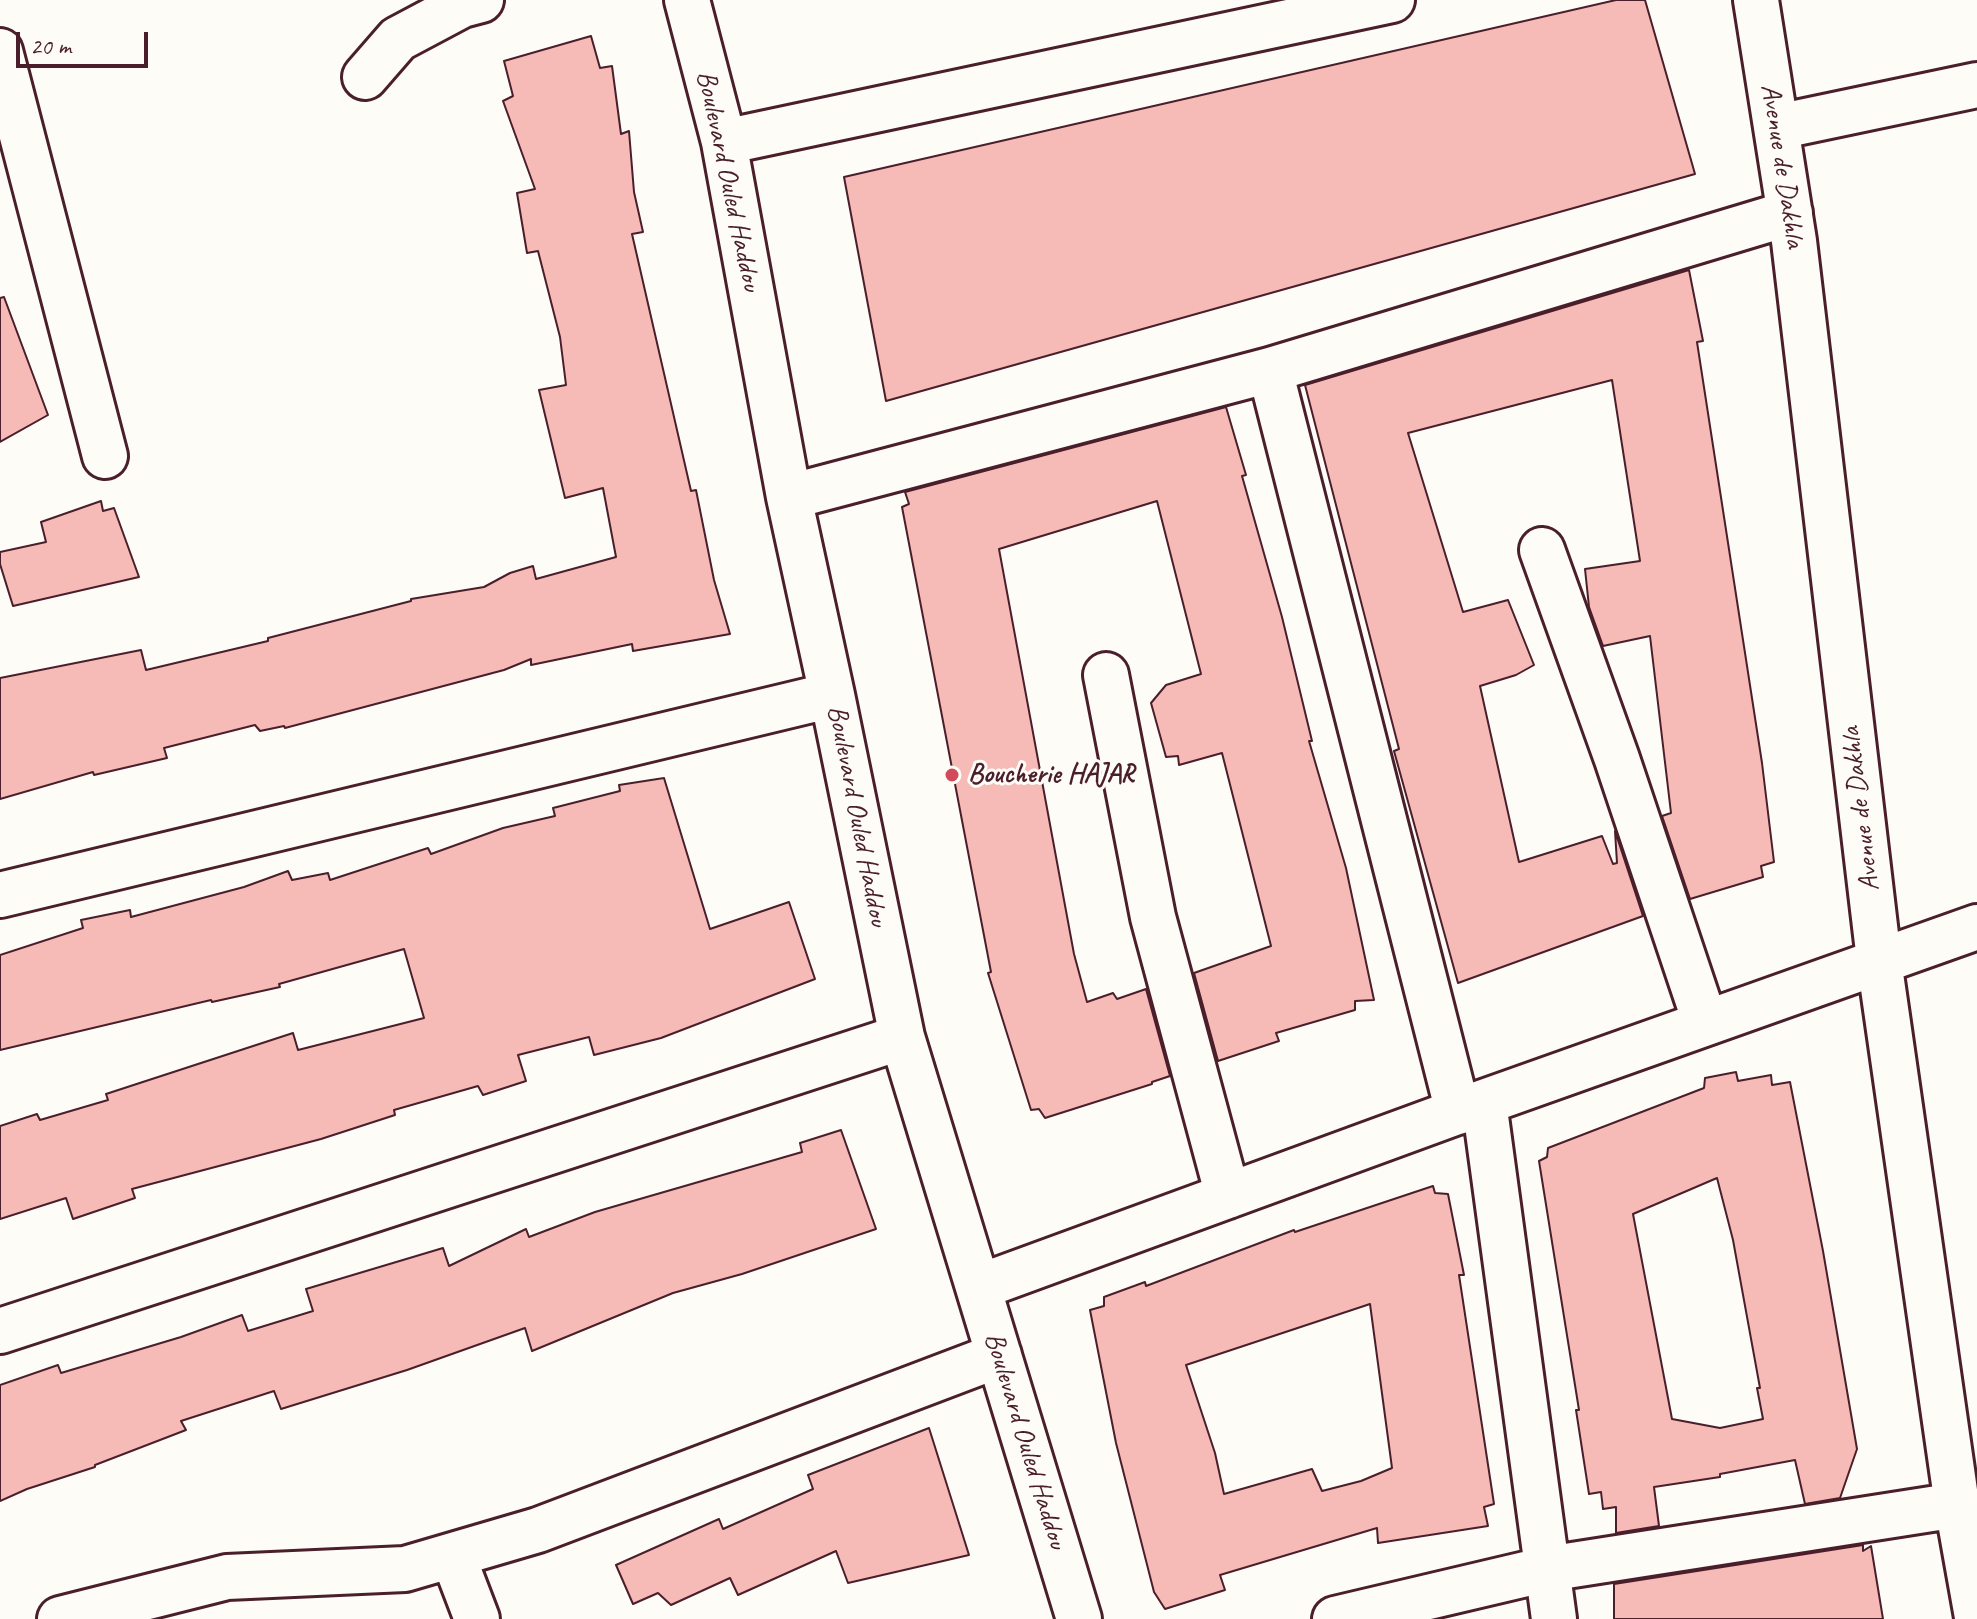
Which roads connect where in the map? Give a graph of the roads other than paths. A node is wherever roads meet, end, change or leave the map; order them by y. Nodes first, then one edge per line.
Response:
1 (481, 0) edge
2 (687, 0) edge
3 (1392, 0) edge
4 (1756, 0) edge
5 (0, 51) edge
6 (365, 77) dead end
7 (1977, 85) edge
8 (1777, 127) junction
9 (724, 142) junction
10 (1790, 213) junction
11 (1270, 370) junction
12 (105, 456) dead end
13 (789, 497) junction
14 (1542, 550) dead end
15 (1106, 675) dead end
16 (832, 695) junction
17 (0, 895) edge
18 (1977, 927) edge
19 (1879, 960) junction
20 (1705, 1022) junction
21 (902, 1037) junction
22 (1471, 1107) junction
23 (1228, 1196) junction
24 (979, 1287) junction
25 (0, 1331) edge
26 (999, 1355) junction
27 (1957, 1505) junction
28 (453, 1556) junction
29 (1547, 1569) junction
30 (1977, 1617) edge
31 (60, 1619) edge
32 (477, 1619) edge
33 (1079, 1619) edge
34 (1335, 1619) edge
35 (1554, 1619) edge

1 - 6 street
2 - 9 street, Boulevard Ouled Haddou
3 - 9 street
4 - 8 street, Avenue de Dakhla
5 - 12 street
7 - 8 street
8 - 10 street, Avenue de Dakhla
9 - 13 street, Boulevard Ouled Haddou
10 - 11 street
10 - 19 street, Avenue de Dakhla
11 - 13 street
11 - 22 street
13 - 16 street, Boulevard Ouled Haddou
14 - 20 street
15 - 23 street
16 - 17 street
16 - 21 street, Boulevard Ouled Haddou
18 - 19 street
19 - 20 street
19 - 27 street, Avenue de Dakhla
20 - 22 street
21 - 24 street, Boulevard Ouled Haddou
21 - 25 street
22 - 23 street
22 - 29 street
23 - 24 street
24 - 26 street, Boulevard Ouled Haddou
26 - 28 street
26 - 33 street, Boulevard Ouled Haddou
27 - 29 street
27 - 30 street, Avenue de Dakhla
28 - 31 street
28 - 32 street
29 - 34 street
29 - 35 street

